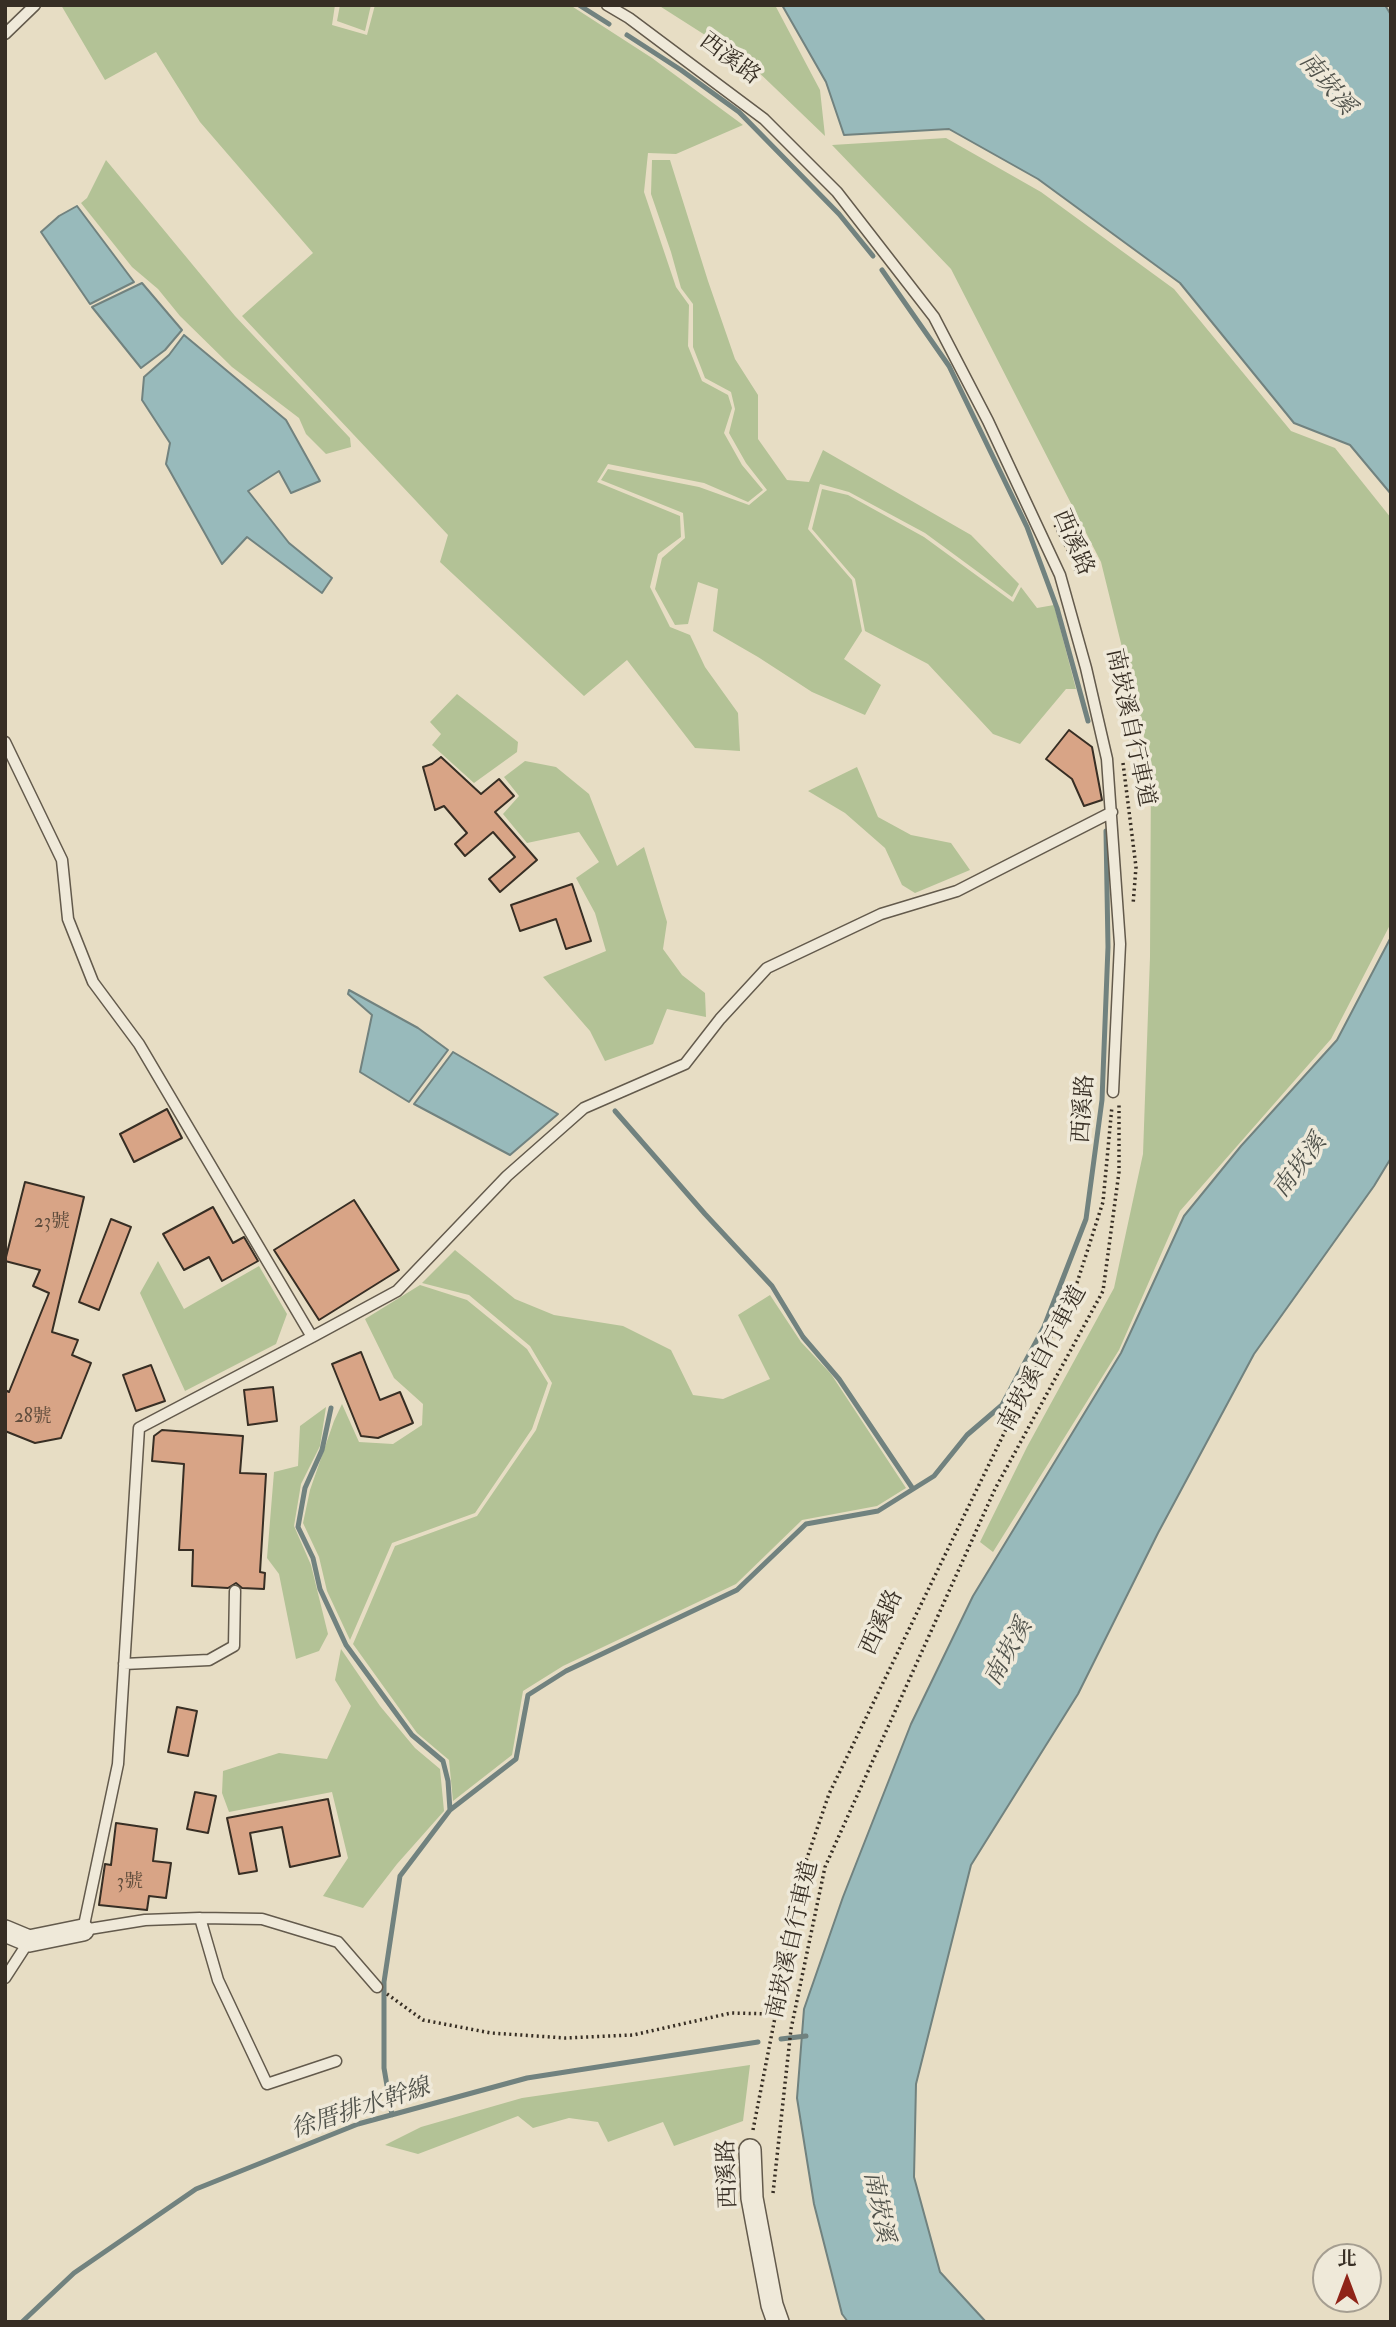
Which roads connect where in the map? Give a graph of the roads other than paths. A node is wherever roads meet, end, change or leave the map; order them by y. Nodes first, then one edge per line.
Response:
1 (35, 5) edge
2 (607, 5) edge
3 (5, 34) edge
4 (5, 742) edge
5 (1112, 812) junction
6 (1116, 1092) road end
7 (312, 1337) junction
8 (235, 1591) dead end
9 (124, 1664) junction
10 (200, 1918) junction
11 (83, 1930) junction
12 (5, 1931) edge
13 (29, 1941) junction
14 (5, 1978) edge
15 (377, 1987) road end
16 (336, 2061) dead end
17 (750, 2150) road end
18 (778, 2322) edge

1 - 3 lane
2 - 5 lane, 西溪路
4 - 7 lane
5 - 6 lane, 西溪路
5 - 7 lane
7 - 9 lane
8 - 9 lane
9 - 11 lane
10 - 11 lane
10 - 15 lane
10 - 16 lane
11 - 13 street
12 - 13 street
13 - 14 lane
17 - 18 street, 西溪路

